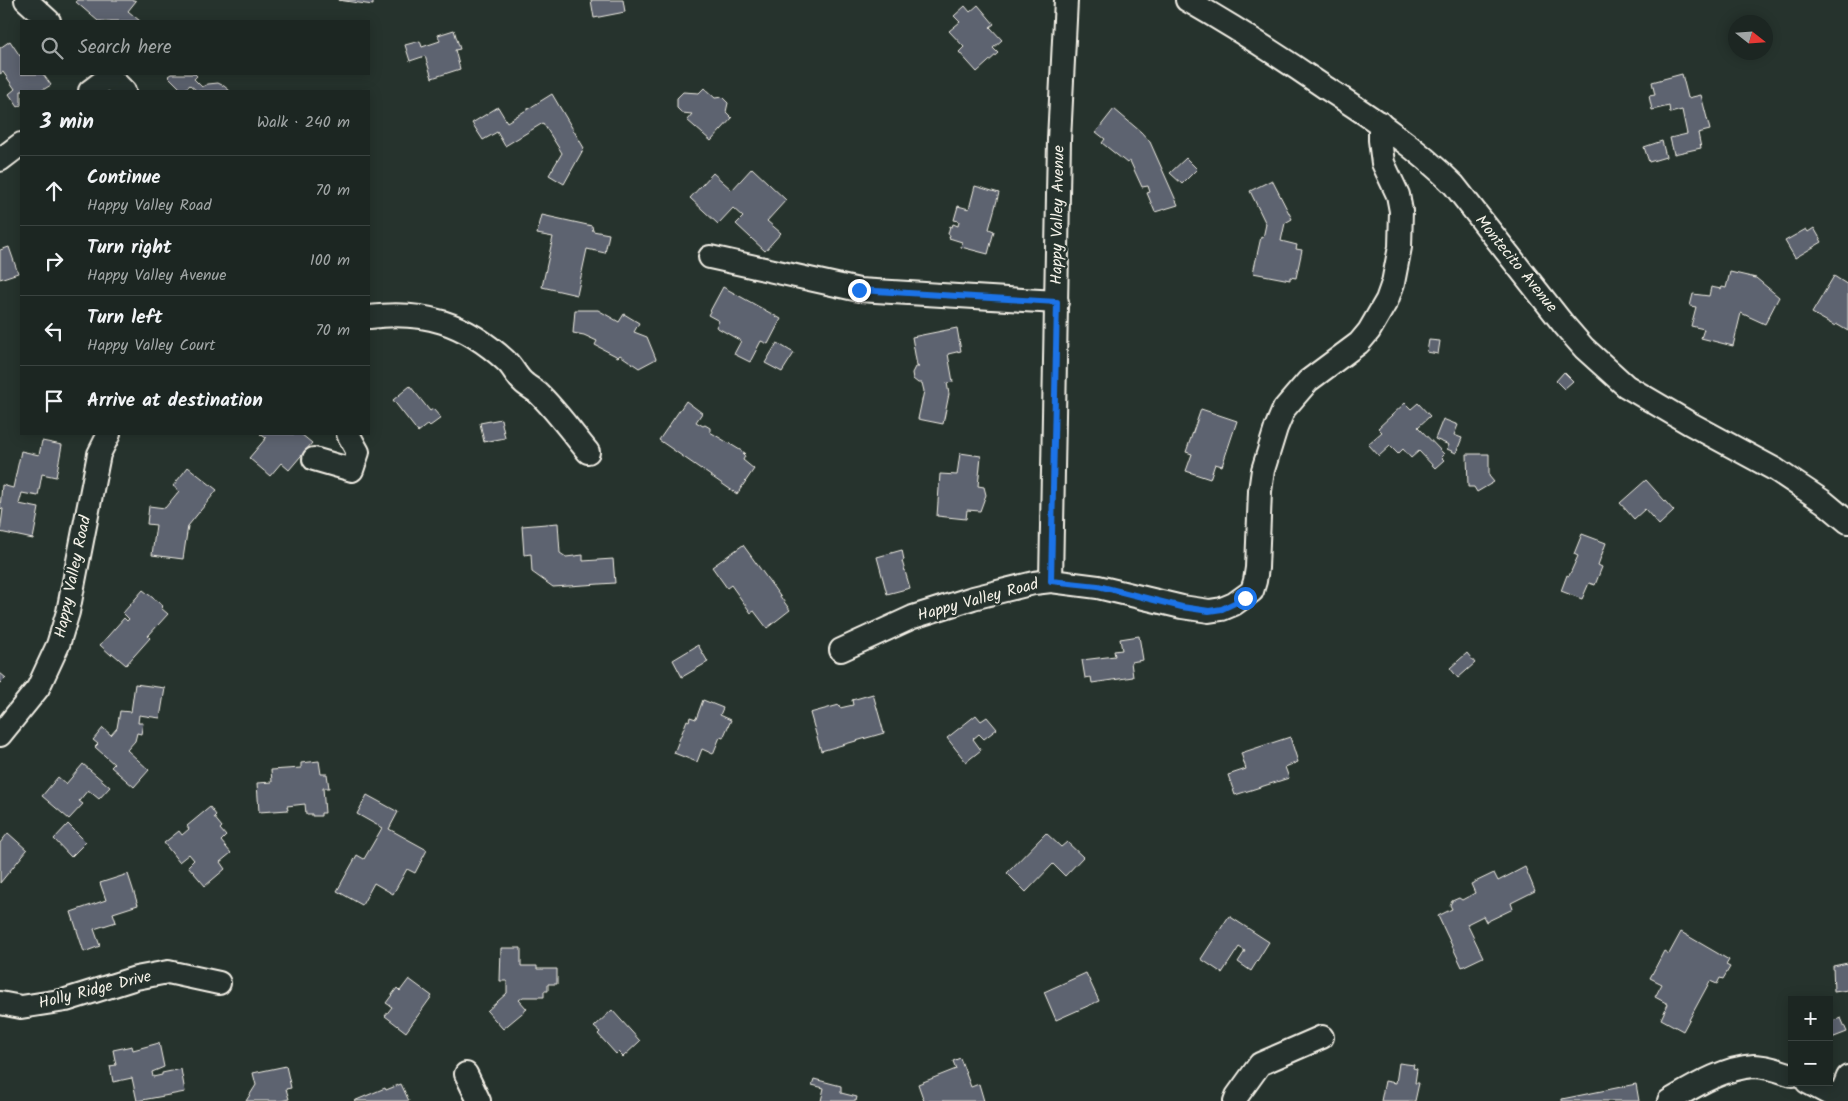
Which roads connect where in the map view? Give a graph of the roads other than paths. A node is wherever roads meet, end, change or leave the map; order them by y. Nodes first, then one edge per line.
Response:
1 (26, 0) edge
2 (1066, 0) edge
3 (1187, 0) edge
4 (48, 20) edge
5 (113, 80) edge
6 (92, 90) edge
7 (1380, 124) junction
8 (20, 145) edge
9 (0, 160) edge
10 (710, 257) dead end
11 (1057, 302) junction
12 (370, 317) edge
13 (108, 435) edge
14 (349, 435) edge
15 (588, 452) dead end
16 (314, 459) dead end
17 (1848, 522) edge
18 (1051, 581) junction
19 (841, 650) dead end
20 (0, 735) edge
21 (219, 983) dead end
22 (0, 1003) edge
23 (1322, 1037) dead end
24 (1788, 1073) edge
25 (466, 1074) dead end
26 (1848, 1077) edge
27 (1815, 1086) edge
28 (1841, 1100) edge
29 (479, 1101) edge
30 (1236, 1101) edge
31 (1669, 1101) edge

1 - 4 street
2 - 11 street, Happy Valley Avenue
3 - 7 street, Montecito Avenue
5 - 6 street
7 - 17 street, Montecito Avenue
7 - 18 street, Happy Valley Road
8 - 9 street
10 - 11 street
11 - 18 street, Happy Valley Avenue
12 - 15 street
13 - 20 street, Happy Valley Road
14 - 16 street
18 - 19 street, Happy Valley Road
21 - 22 street, Holly Ridge Drive
23 - 30 street
24 - 31 street
25 - 29 street
26 - 28 street
27 - 28 street

